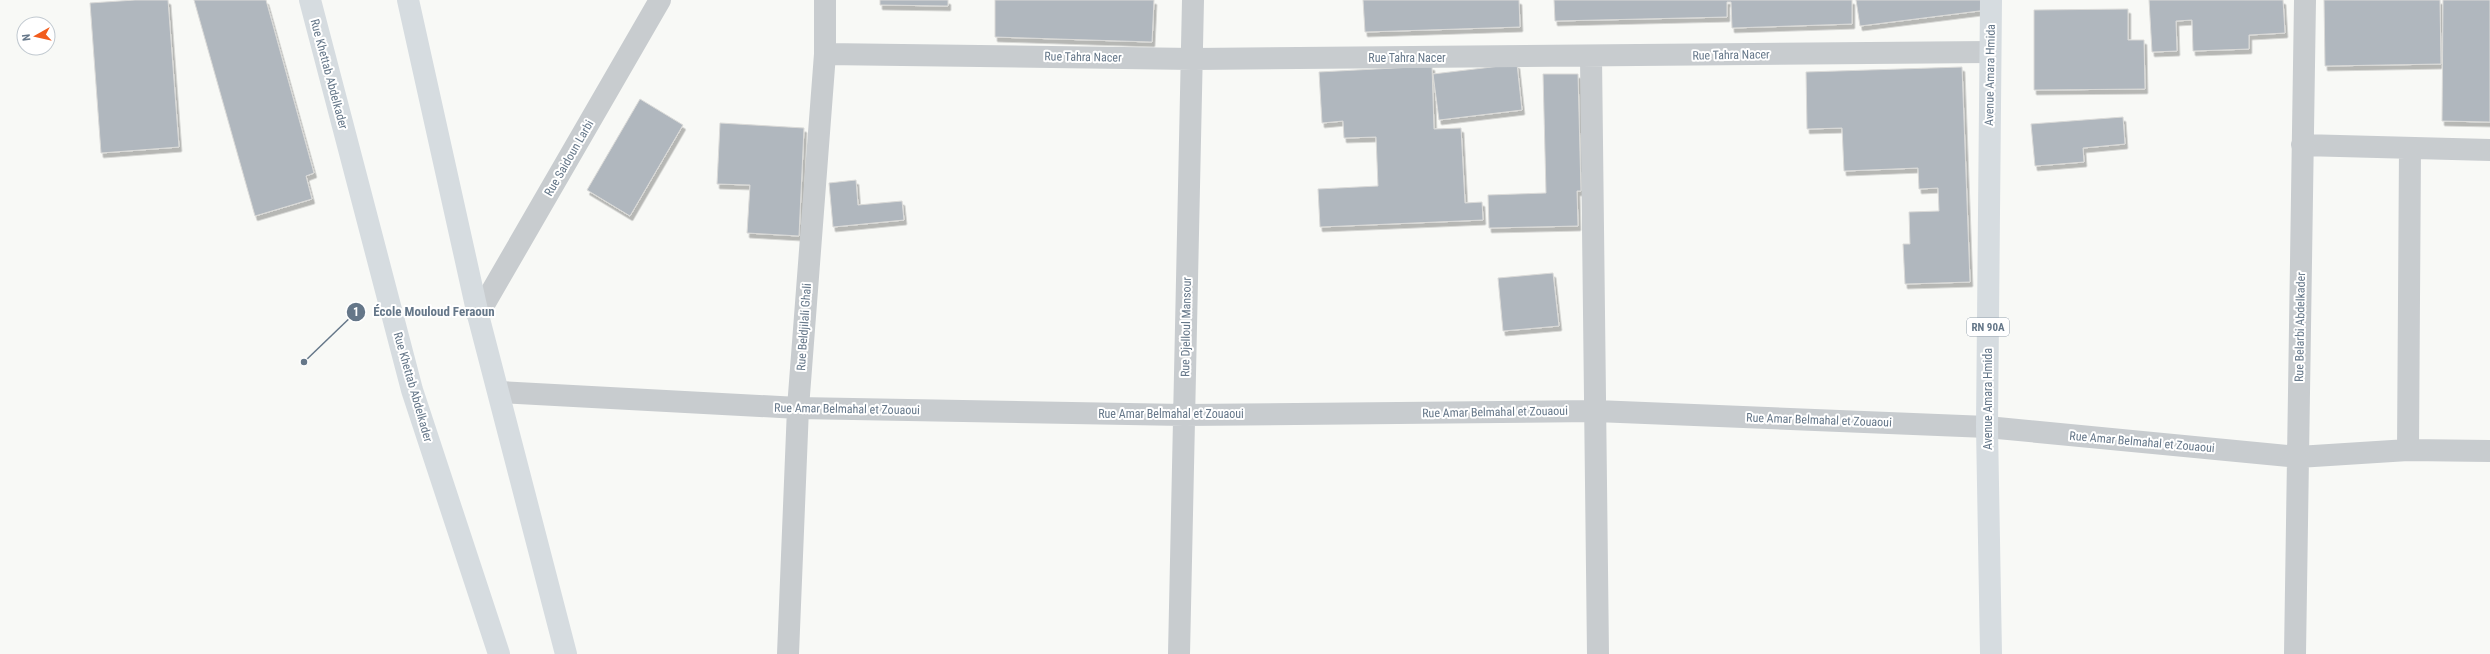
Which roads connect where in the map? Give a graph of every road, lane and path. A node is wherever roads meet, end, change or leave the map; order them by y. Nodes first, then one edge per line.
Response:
1 (310, 0) edge
2 (408, 0) edge
3 (660, 0) edge
4 (825, 0) edge
5 (1193, 0) edge
6 (1991, 0) edge
7 (2305, 0) edge
8 (1990, 52) junction
9 (825, 54) junction
10 (1591, 57) junction
11 (1193, 59) junction
12 (2302, 145) junction
13 (2410, 148) junction
14 (2490, 150) edge
15 (478, 315) junction
16 (499, 392) junction
17 (798, 408) junction
18 (1596, 412) junction
19 (1184, 415) junction
20 (1987, 427) junction
21 (2408, 450) junction
22 (2490, 451) edge
23 (2298, 457) junction
24 (499, 654) edge
25 (566, 654) edge
26 (788, 654) edge
27 (1179, 654) edge
28 (1598, 654) edge
29 (1991, 654) edge
30 (2295, 654) edge

1 - 24 main road, Rue Khettab Abdelkader
2 - 15 main road
3 - 15 street, Rue Saidoun Larbi
4 - 9 street, Rue Beldjilali Ghali
5 - 11 street, Rue Djelloul Mansour
6 - 8 main road, Avenue Amara Hmida / RN 90A
7 - 12 street, Rue Belarbi Abdelkader
8 - 10 street, Rue Tahra Nacer
8 - 20 main road, Avenue Amara Hmida / RN 90A
9 - 11 street, Rue Tahra Nacer
9 - 17 street, Rue Beldjilali Ghali
10 - 11 street, Rue Tahra Nacer
10 - 18 street
11 - 19 street, Rue Djelloul Mansour
12 - 13 street
12 - 23 street, Rue Belarbi Abdelkader
13 - 14 street
13 - 21 street
15 - 16 main road
16 - 17 street, Rue Amar Belmahal et Zouaoui
16 - 25 main road
17 - 19 street, Rue Amar Belmahal et Zouaoui
17 - 26 street, Rue Beldjilali Ghali
18 - 19 street, Rue Amar Belmahal et Zouaoui
18 - 20 street, Rue Amar Belmahal et Zouaoui
18 - 28 street
19 - 27 street, Rue Djelloul Mansour
20 - 23 street, Rue Amar Belmahal et Zouaoui
20 - 29 main road, Avenue Amara Hmida / RN 90A
21 - 22 street, Rue Amar Belmahal et Zouaoui
21 - 23 street, Rue Amar Belmahal et Zouaoui
23 - 30 street, Rue Belarbi Abdelkader

